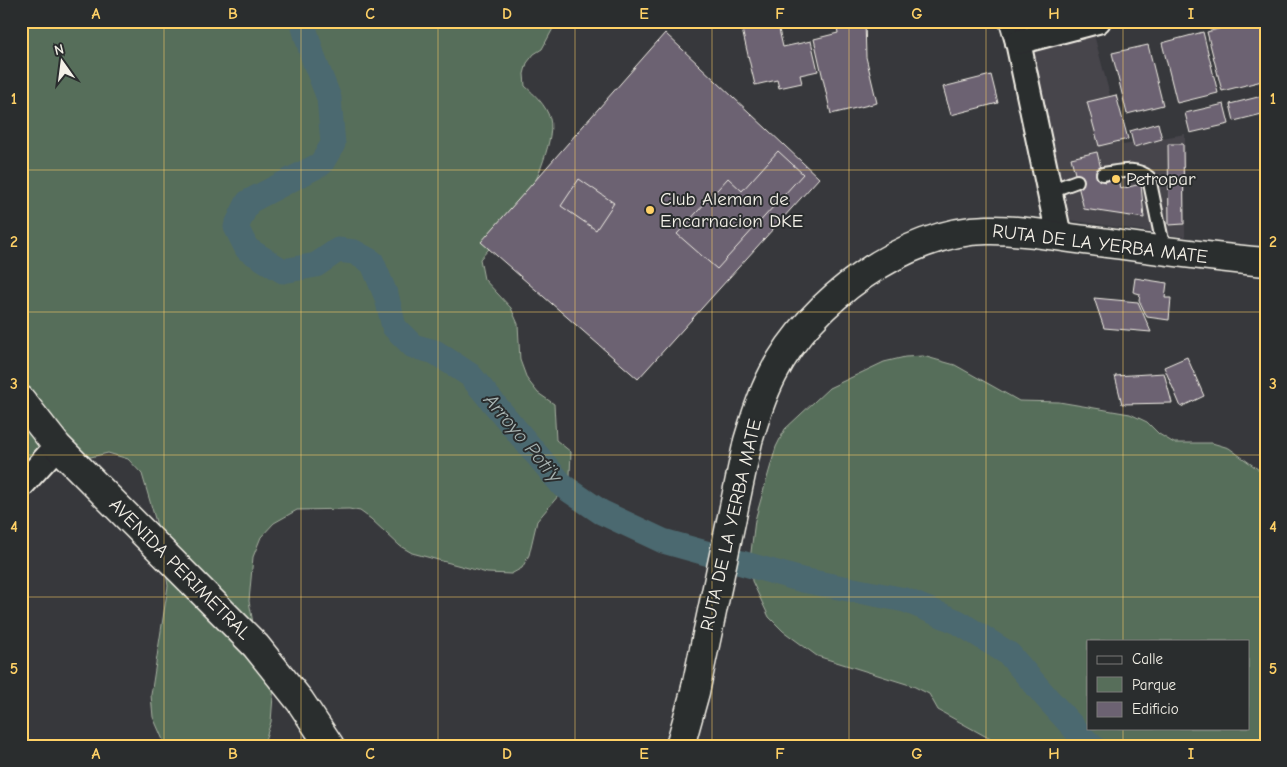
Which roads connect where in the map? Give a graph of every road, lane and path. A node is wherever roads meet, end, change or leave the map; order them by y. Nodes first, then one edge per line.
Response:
1 (1098, 21) edge
2 (1015, 32) edge
3 (1103, 174) dead end
4 (1076, 181) dead end
5 (1050, 191) junction
6 (1059, 236) junction
7 (1164, 250) junction
8 (1266, 262) edge
9 (21, 400) edge
10 (58, 446) junction
11 (21, 486) edge
12 (330, 746) edge
13 (680, 746) edge

1 - 2 street
2 - 5 street
3 - 7 lane
4 - 5 lane
5 - 6 street
6 - 7 main road, RUTA DE LA YERBA MATE
6 - 13 main road, RUTA DE LA YERBA MATE
7 - 8 main road, RUTA DE LA YERBA MATE
9 - 10 main road, AVENIDA PERIMETRAL
10 - 11 street
10 - 12 main road, AVENIDA PERIMETRAL

